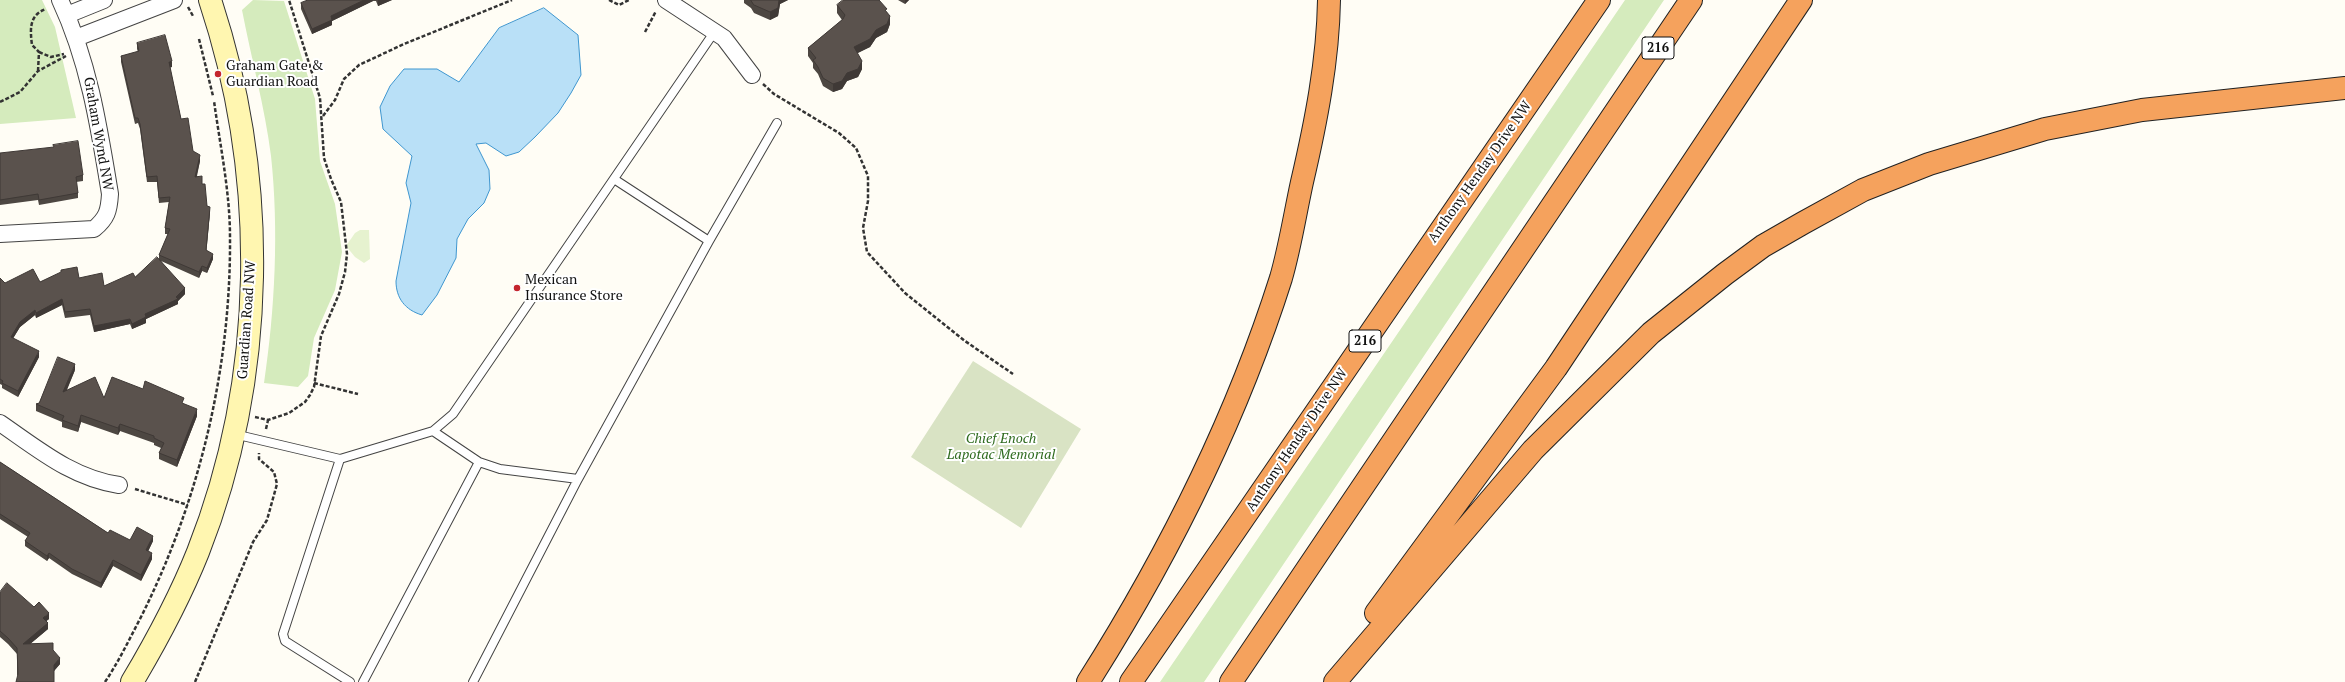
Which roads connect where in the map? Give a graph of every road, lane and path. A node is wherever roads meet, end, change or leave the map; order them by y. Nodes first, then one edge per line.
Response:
1 (104, 0) edge
2 (174, 0) edge
3 (210, 0) edge
4 (289, 0) edge
5 (512, 0) edge
6 (609, 0) edge
7 (629, 0) edge
8 (1329, 0) edge
9 (1599, 0) edge
10 (1690, 0) edge
11 (1801, 0) edge
12 (662, 3) edge
13 (63, 6) edge
14 (191, 12) dead end
15 (194, 18) dead end
16 (715, 31) junction
17 (198, 32) dead end
18 (645, 32) dead end
19 (78, 44) junction
20 (40, 52) junction
21 (38, 71) junction
22 (752, 75) joint
23 (2345, 88) edge
24 (0, 102) edge
25 (323, 117) junction
26 (777, 124) dead end
27 (614, 179) junction
28 (0, 234) edge
29 (709, 241) junction
30 (1013, 374) dead end
31 (314, 383) junction
32 (358, 394) dead end
33 (237, 413) junction
34 (268, 420) junction
35 (0, 423) edge
36 (433, 431) junction
37 (233, 434) junction
38 (262, 441) junction
39 (340, 459) junction
40 (479, 462) junction
41 (578, 479) junction
42 (119, 485) joint
43 (188, 505) junction
44 (105, 682) edge
45 (132, 682) edge
46 (195, 682) edge
47 (350, 682) edge
48 (363, 682) edge
49 (473, 682) edge
50 (1088, 682) edge
51 (1131, 682) edge
52 (1231, 682) edge
53 (1326, 682) edge
54 (1335, 682) edge

1 - 13 street
2 - 19 street
3 - 33 main road, Guardian Road NW
4 - 25 path
5 - 25 path
6 - 7 path
8 - 50 highway
9 - 51 highway, Anthony Henday Drive NW / 216
10 - 52 highway, 216
11 - 53 highway
12 - 16 street
12 - 18 path
13 - 19 street, Graham Wynd NW
13 - 20 path
14 - 15 path
16 - 22 street
16 - 27 lane
17 - 43 path
19 - 20 path
19 - 21 path
19 - 28 street, Graham Wynd NW
20 - 21 path
21 - 24 path
22 - 30 path
23 - 54 highway
25 - 31 path
26 - 29 lane
27 - 29 lane
27 - 36 lane
29 - 41 lane
31 - 32 path
31 - 34 path
33 - 34 path
33 - 37 main road, Guardian Road NW
34 - 38 path
35 - 42 street
36 - 39 lane
36 - 40 lane
37 - 38 lane
37 - 45 main road, Guardian Road NW
38 - 39 lane
38 - 46 path
39 - 47 lane
40 - 41 lane
40 - 48 lane
41 - 49 lane
42 - 43 path
43 - 44 path

